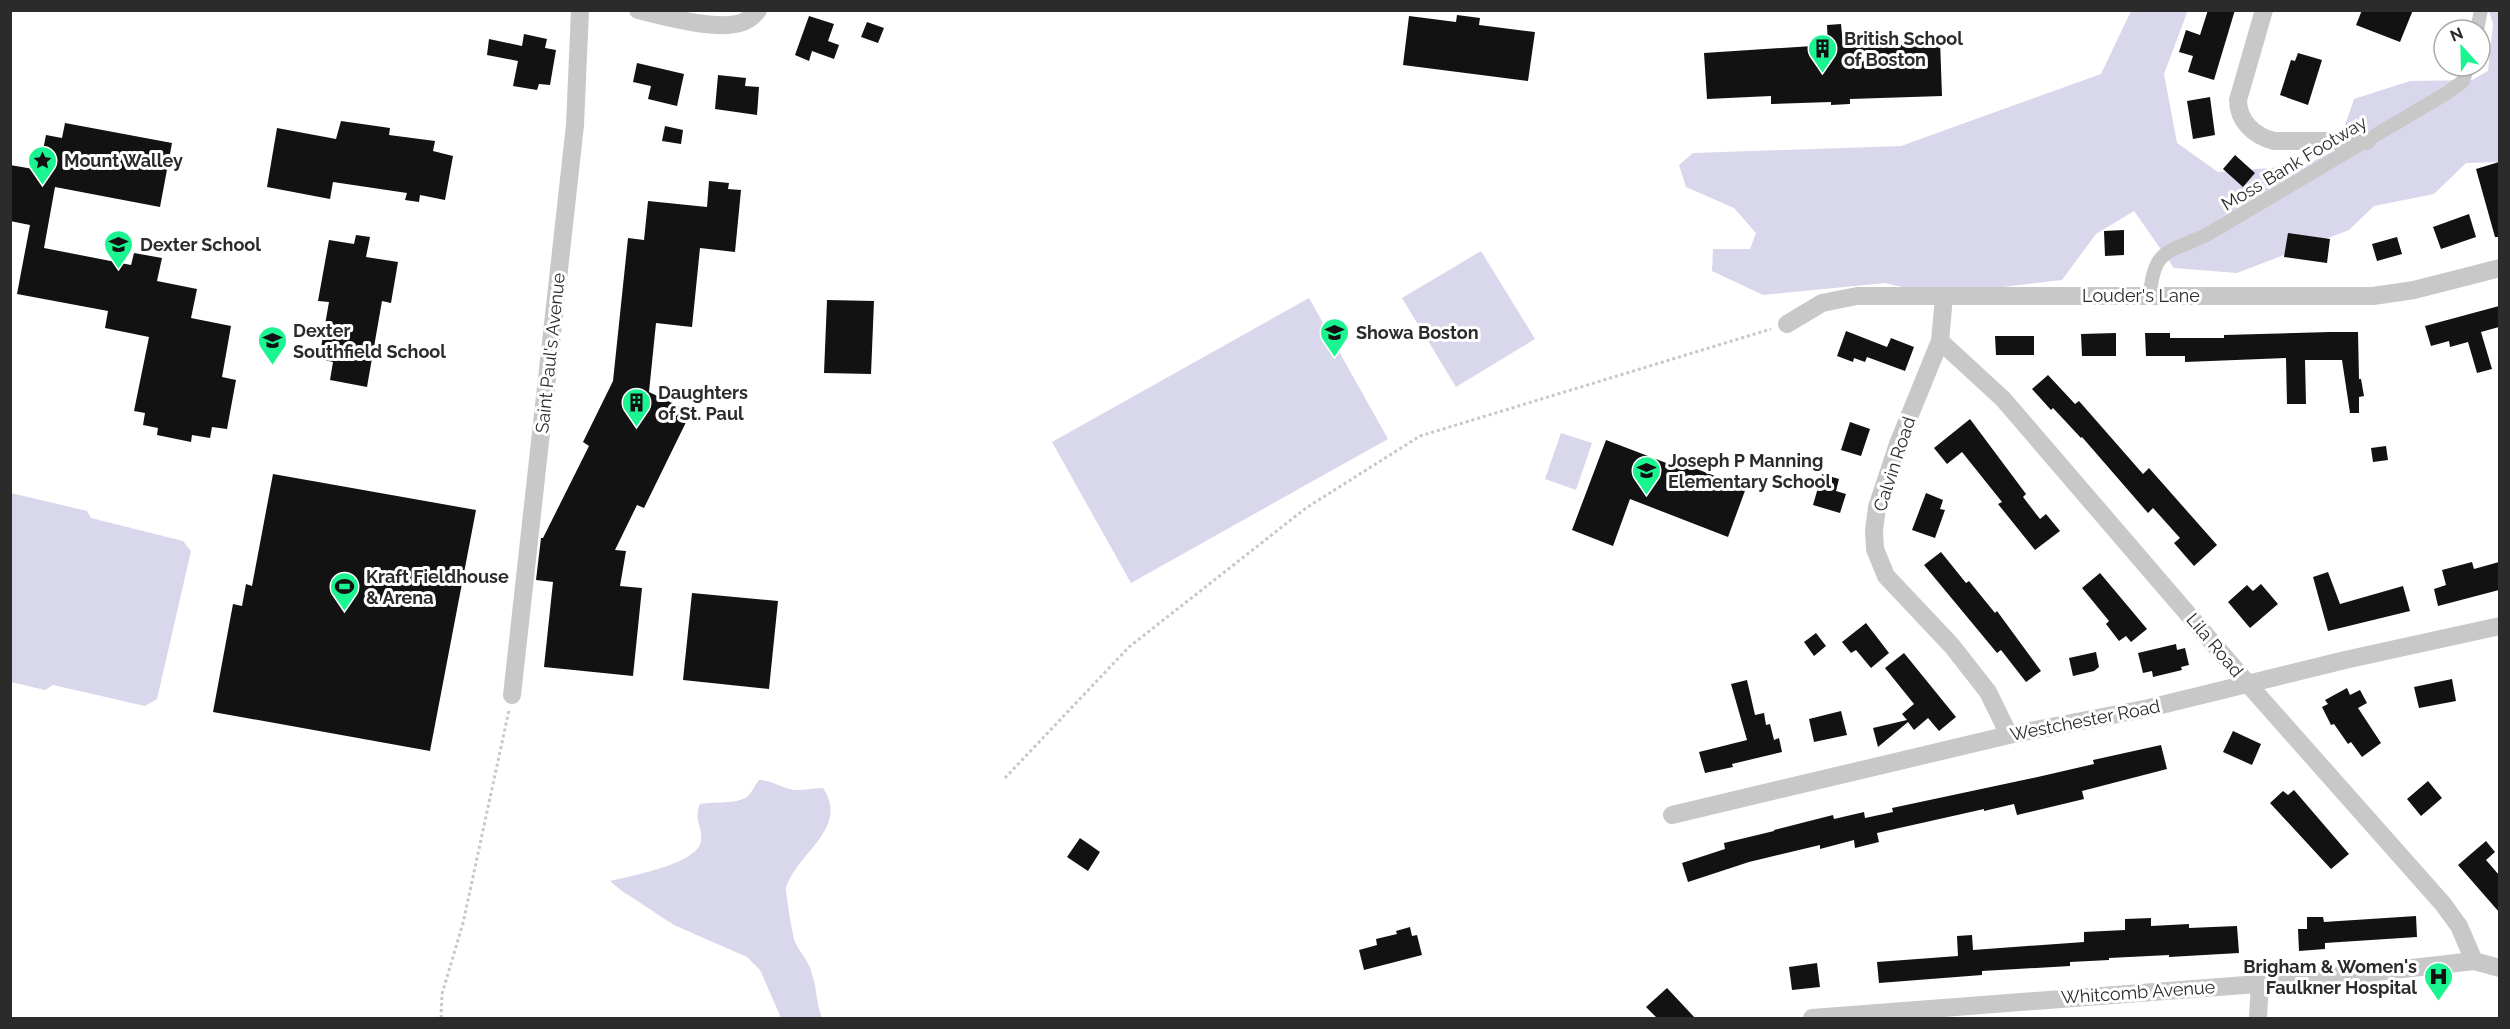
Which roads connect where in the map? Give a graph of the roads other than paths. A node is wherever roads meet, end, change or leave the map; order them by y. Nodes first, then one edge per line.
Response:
1 (580, 10) edge
2 (638, 10) edge
3 (758, 10) edge
4 (2264, 10) edge
5 (2465, 78) edge
6 (2367, 141) junction
7 (2499, 268) edge
8 (2150, 295) junction
9 (1944, 297) junction
10 (1787, 324) road end
11 (1940, 341) junction
12 (2499, 626) edge
13 (2248, 684) junction
14 (512, 695) road end
15 (2009, 735) junction
16 (1672, 815) dead end
17 (2474, 961) junction
18 (2499, 968) edge
19 (2260, 984) junction
20 (1812, 1018) edge
21 (2258, 1018) edge

1 - 14 street, Saint Paul's Avenue
2 - 3 street
4 - 6 street
5 - 6 street, Moss Bank Footway
6 - 8 street, Moss Bank Footway
7 - 8 street, Louder's Lane
8 - 9 street, Louder's Lane
9 - 10 street, Louder's Lane
9 - 11 street, Calvin Road
11 - 13 street, Lila Road
11 - 15 street, Calvin Road
12 - 13 street, Westchester Road
13 - 15 street, Westchester Road
13 - 17 street, Lila Road
15 - 16 street, Westchester Road
17 - 18 street, Whitcomb Avenue
17 - 19 street, Whitcomb Avenue
19 - 20 street, Whitcomb Avenue
19 - 21 street

